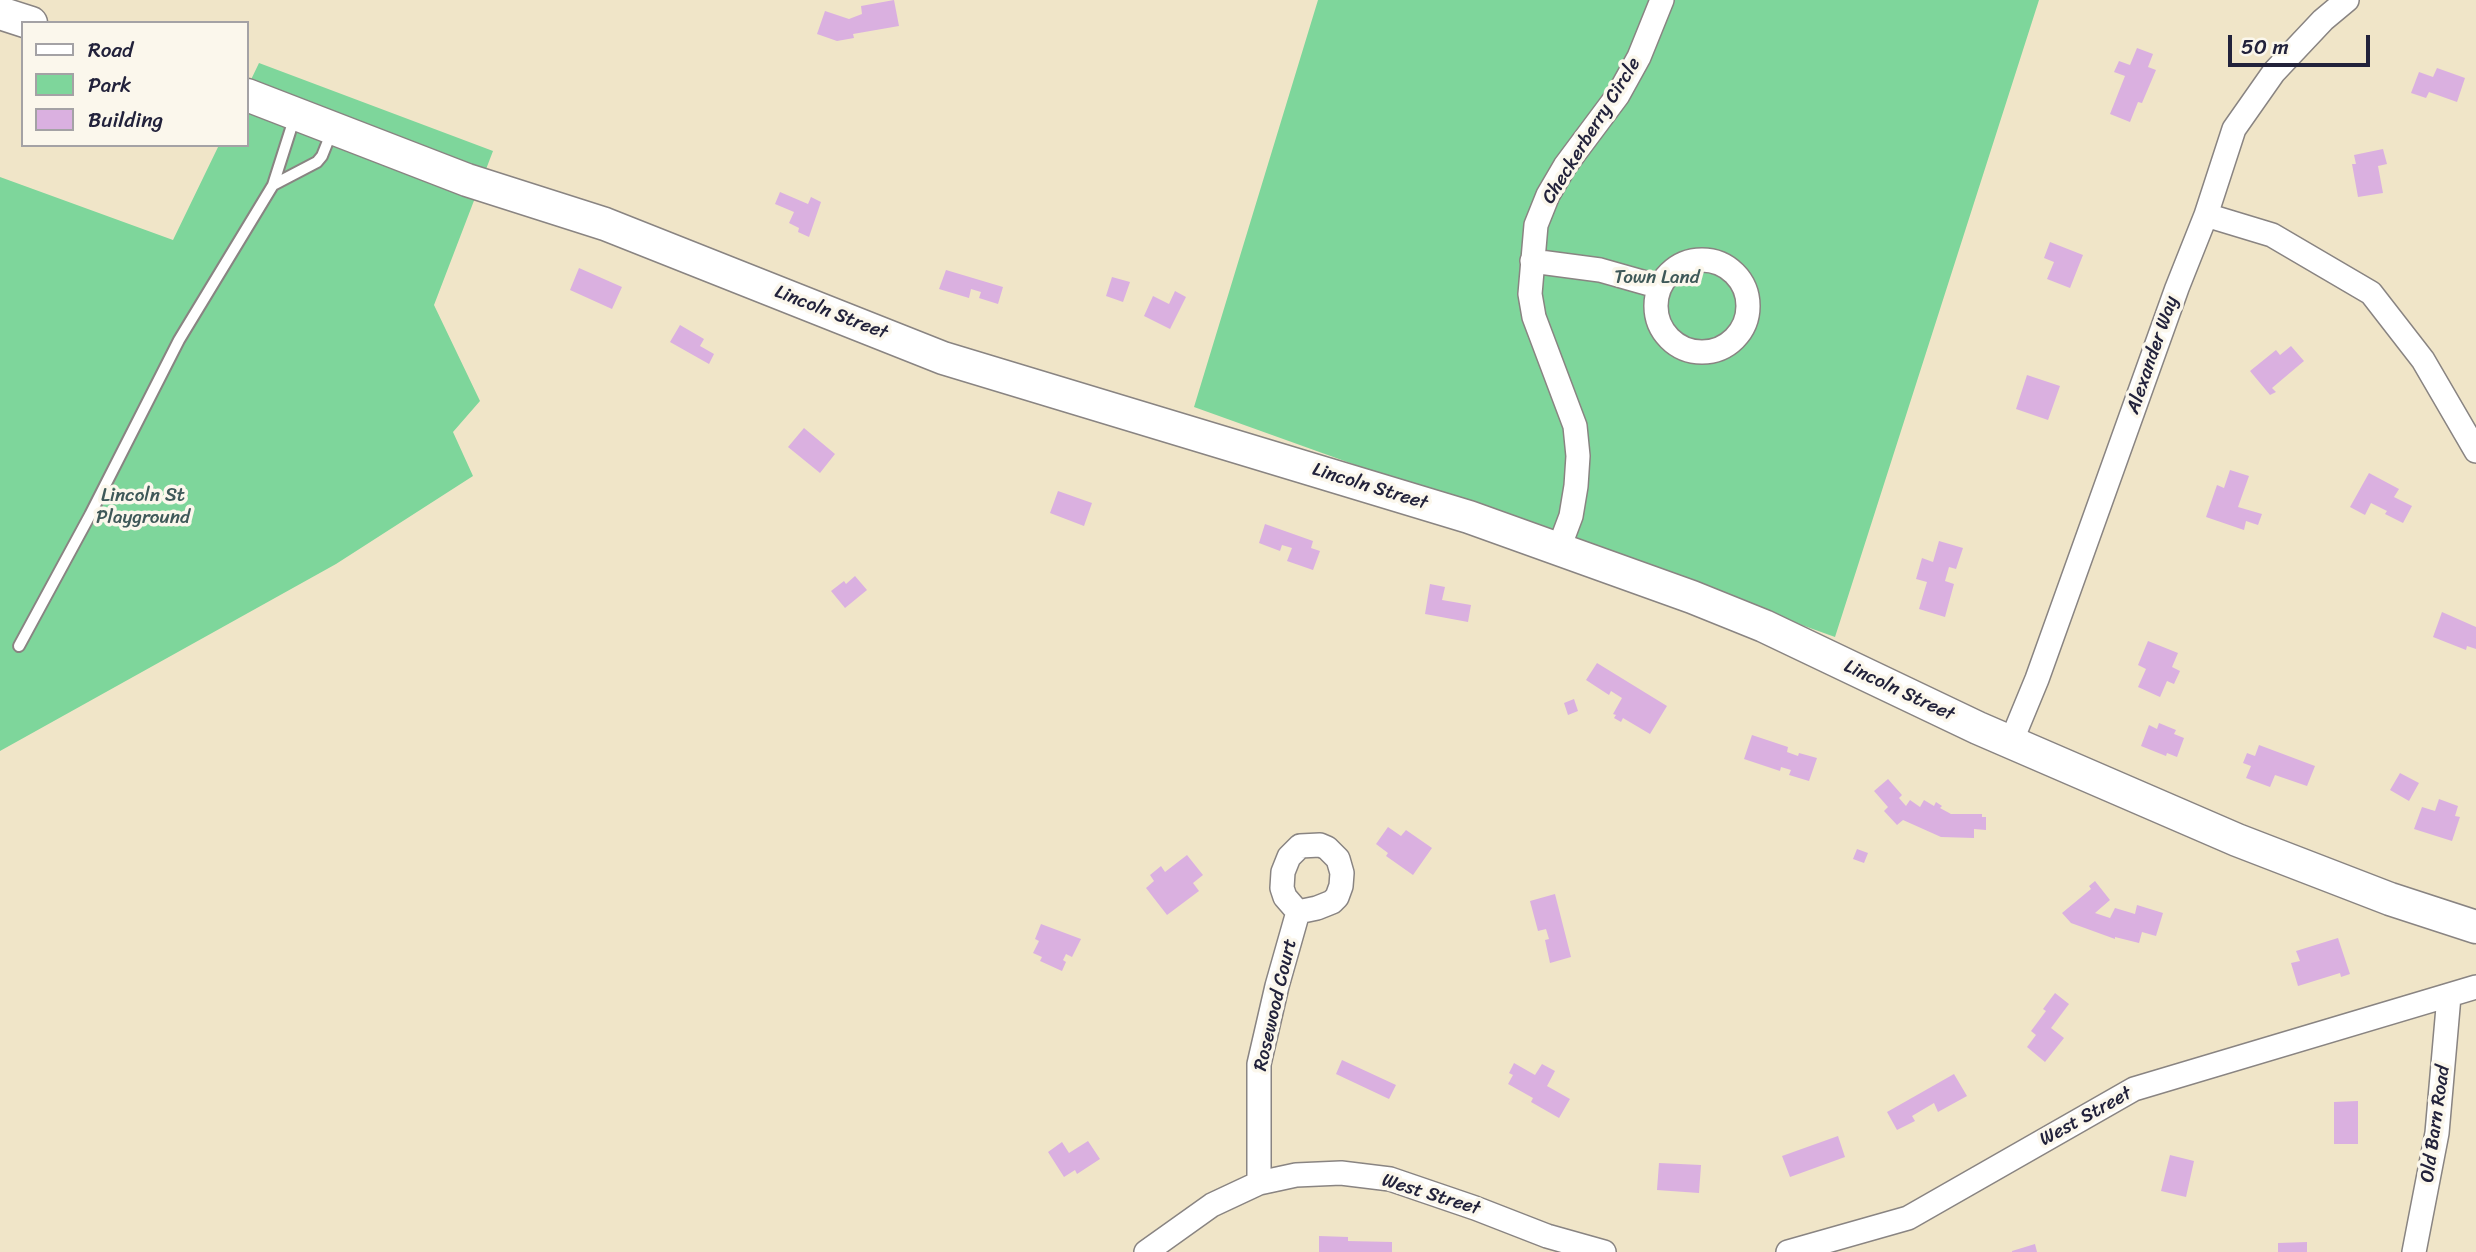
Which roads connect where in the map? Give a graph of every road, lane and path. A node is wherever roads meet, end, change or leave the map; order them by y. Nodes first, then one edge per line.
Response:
1 (1662, 0) edge
2 (2347, 0) edge
3 (0, 13) edge
4 (25, 21) edge
5 (248, 95) edge
6 (296, 114) junction
7 (333, 128) junction
8 (273, 185) junction
9 (2206, 215) junction
10 (1532, 261) junction
11 (1660, 287) junction
12 (2476, 451) edge
13 (1559, 548) junction
14 (19, 646) dead end
15 (2011, 742) junction
16 (1298, 912) dead end
17 (2476, 927) edge
18 (2476, 987) edge
19 (2449, 996) junction
20 (1259, 1183) junction
21 (1146, 1252) edge
22 (1604, 1252) edge
23 (1788, 1252) edge
24 (2414, 1252) edge

1 - 10 street, Checkerberry Circle
2 - 9 street, Alexander Way
3 - 4 main road
5 - 6 main road, Lincoln Street
6 - 7 main road, Lincoln Street
6 - 8 lane
7 - 8 lane
7 - 13 main road, Lincoln Street
8 - 14 lane
9 - 12 street
9 - 15 street, Alexander Way
10 - 11 street
10 - 13 street, Checkerberry Circle
11 - 11 street
13 - 15 main road, Lincoln Street
15 - 17 main road, Lincoln Street
16 - 20 street, Rosewood Court
18 - 19 street, West Street
19 - 23 street, West Street
19 - 24 street, Old Barn Road
20 - 21 street, West Street
20 - 22 street, West Street

